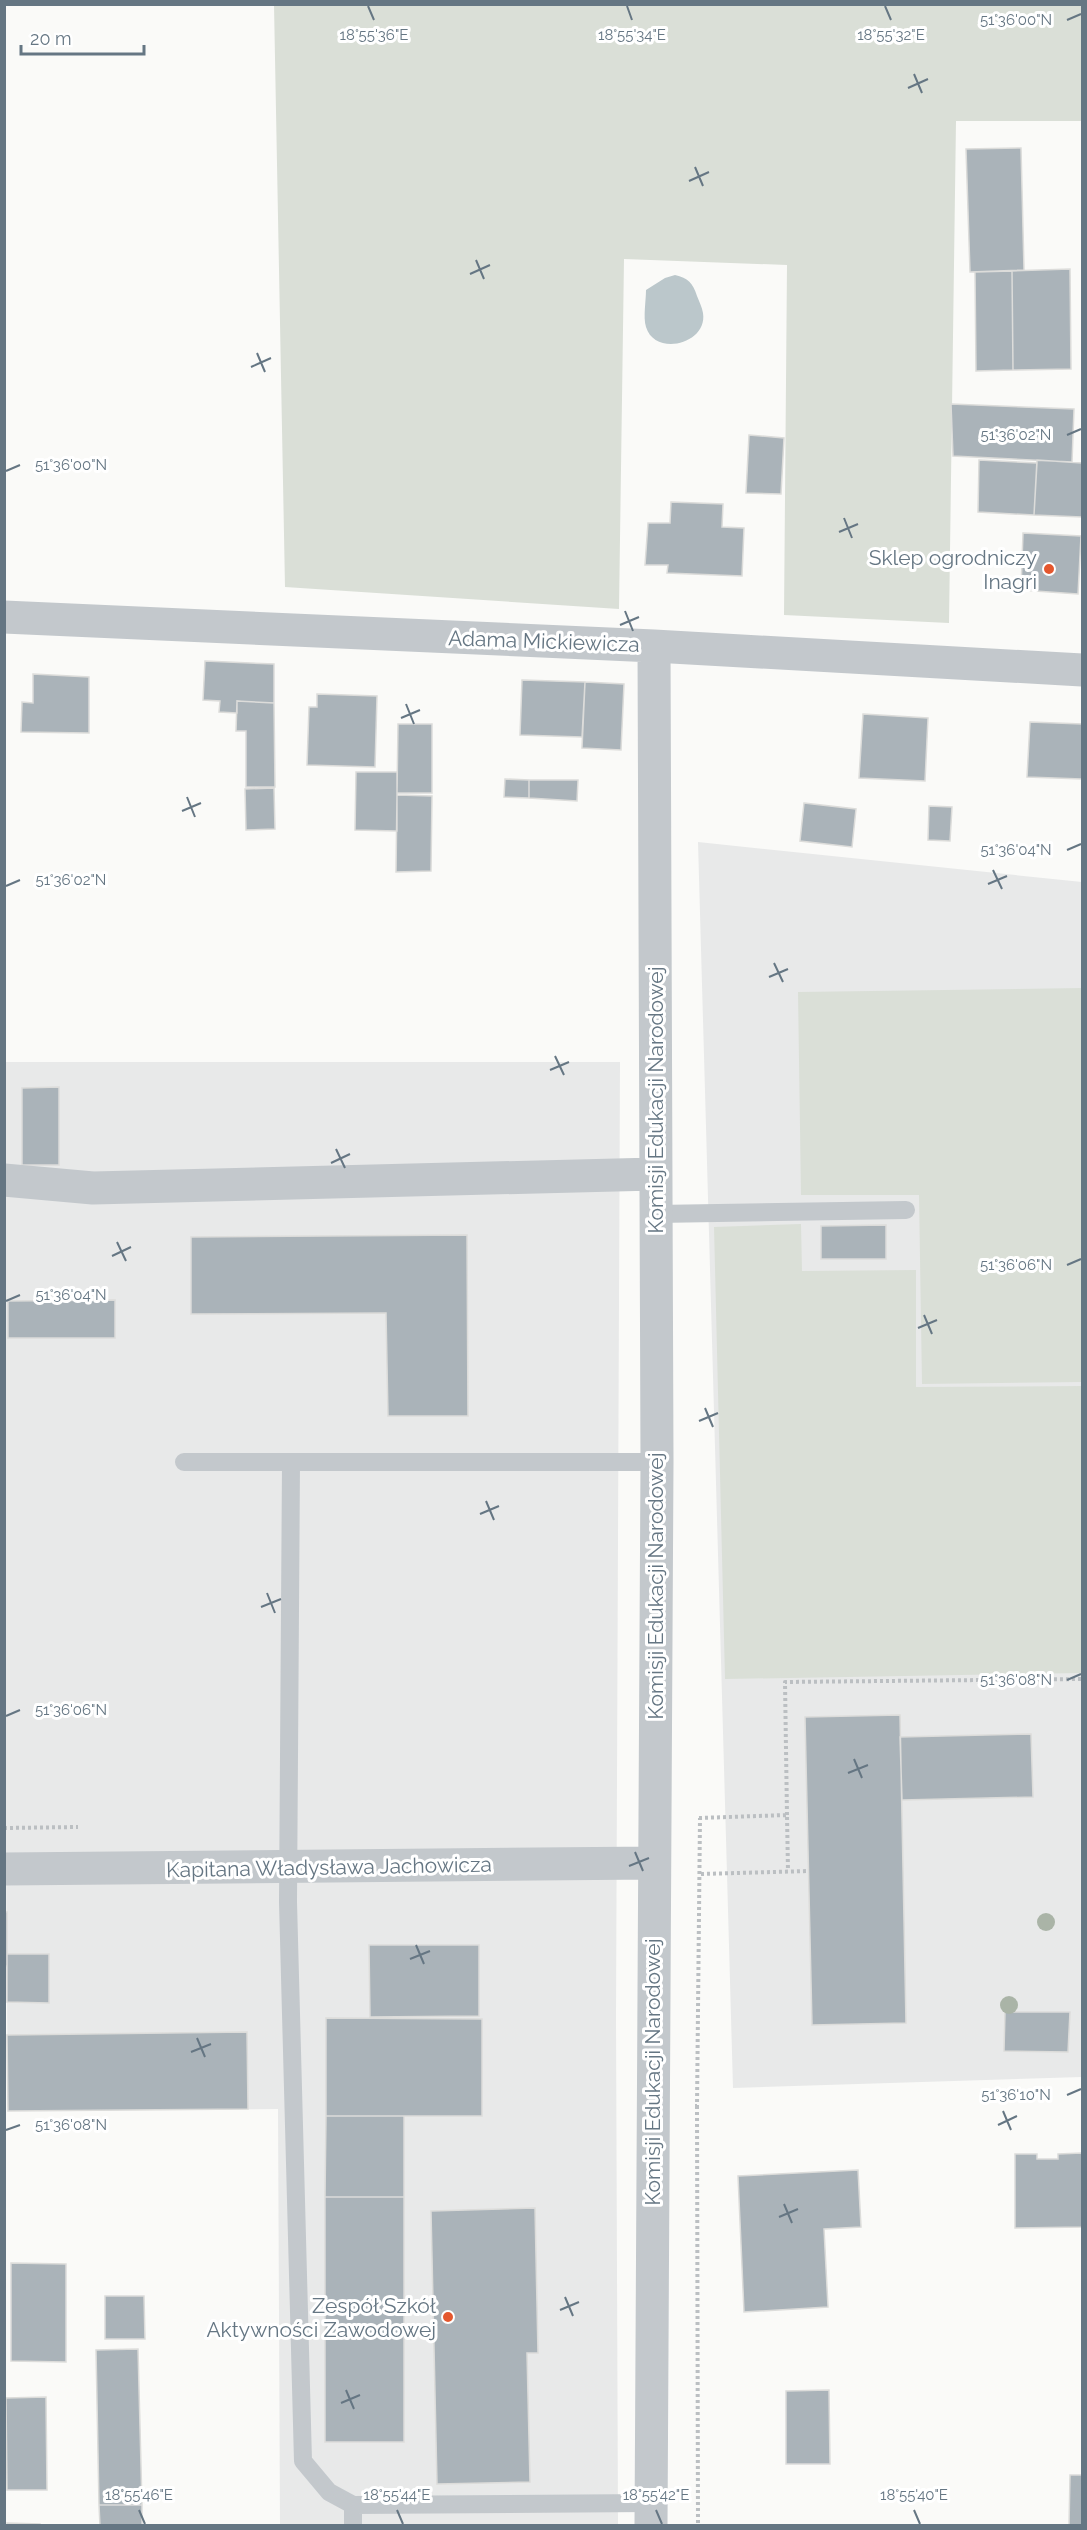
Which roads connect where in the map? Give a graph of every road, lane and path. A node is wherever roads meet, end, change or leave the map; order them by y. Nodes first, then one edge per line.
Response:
1 (4, 617) edge
2 (654, 646) junction
3 (1083, 670) edge
4 (656, 1174) junction
5 (4, 1180) edge
6 (906, 1210) dead end
7 (656, 1214) junction
8 (184, 1462) dead end
9 (657, 1462) junction
10 (291, 1463) junction
11 (1083, 1679) edge
12 (787, 1815) junction
13 (653, 1863) junction
14 (289, 1867) junction
15 (4, 1869) edge
16 (808, 1871) dead end
17 (788, 1872) junction
18 (701, 1874) junction
19 (697, 2106) junction
20 (652, 2111) junction
21 (353, 2505) junction
22 (651, 2514) edge
23 (353, 2526) edge
24 (698, 2526) edge

1 - 2 street, Adama Mickiewicza
2 - 3 street, Adama Mickiewicza
2 - 4 street, Komisji Edukacji Narodowej
4 - 5 street
4 - 7 street, Komisji Edukacji Narodowej
6 - 7 lane
7 - 9 street, Komisji Edukacji Narodowej
8 - 10 lane
9 - 10 lane
9 - 13 street, Komisji Edukacji Narodowej
10 - 14 lane
11 - 12 path
12 - 17 path
12 - 18 path
13 - 14 street, Kapitana Władysława Jachowicza
13 - 20 street, Komisji Edukacji Narodowej
14 - 15 street, Kapitana Władysława Jachowicza
14 - 21 lane
16 - 17 path
17 - 18 path
18 - 19 path
19 - 20 path
19 - 24 path
20 - 22 street, Komisji Edukacji Narodowej
21 - 22 lane
21 - 23 lane

